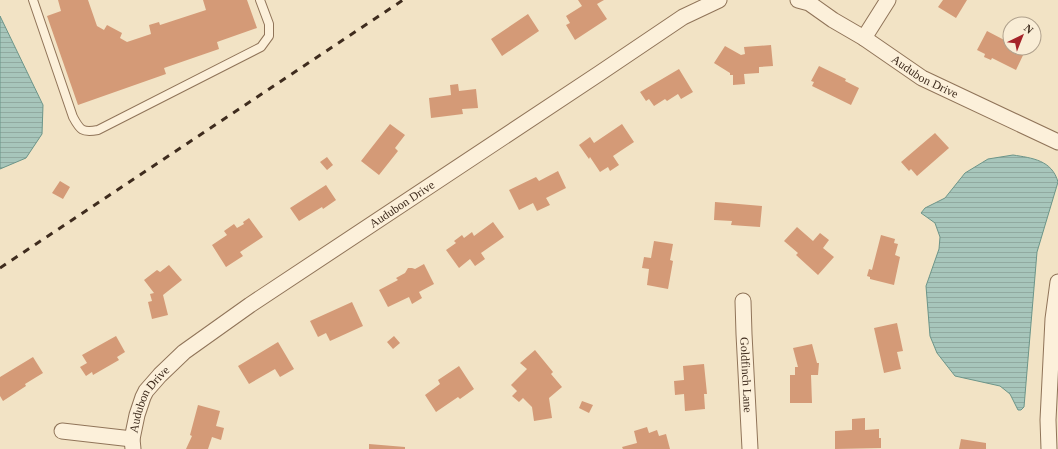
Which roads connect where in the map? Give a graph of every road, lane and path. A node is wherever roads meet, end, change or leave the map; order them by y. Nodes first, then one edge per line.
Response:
1 (33, 0) edge
2 (260, 0) edge
3 (719, 0) edge
4 (798, 0) edge
5 (888, 0) edge
6 (864, 38) junction
7 (1058, 142) edge
8 (1058, 282) edge
9 (743, 301) dead end
10 (62, 431) dead end
11 (132, 444) edge
12 (750, 449) edge
13 (1049, 449) edge

1 - 2 lane
3 - 11 street, Audubon Drive
4 - 6 street, Audubon Drive
5 - 6 street
6 - 7 street, Audubon Drive
8 - 13 street
9 - 12 street, Goldfinch Lane
10 - 11 street

